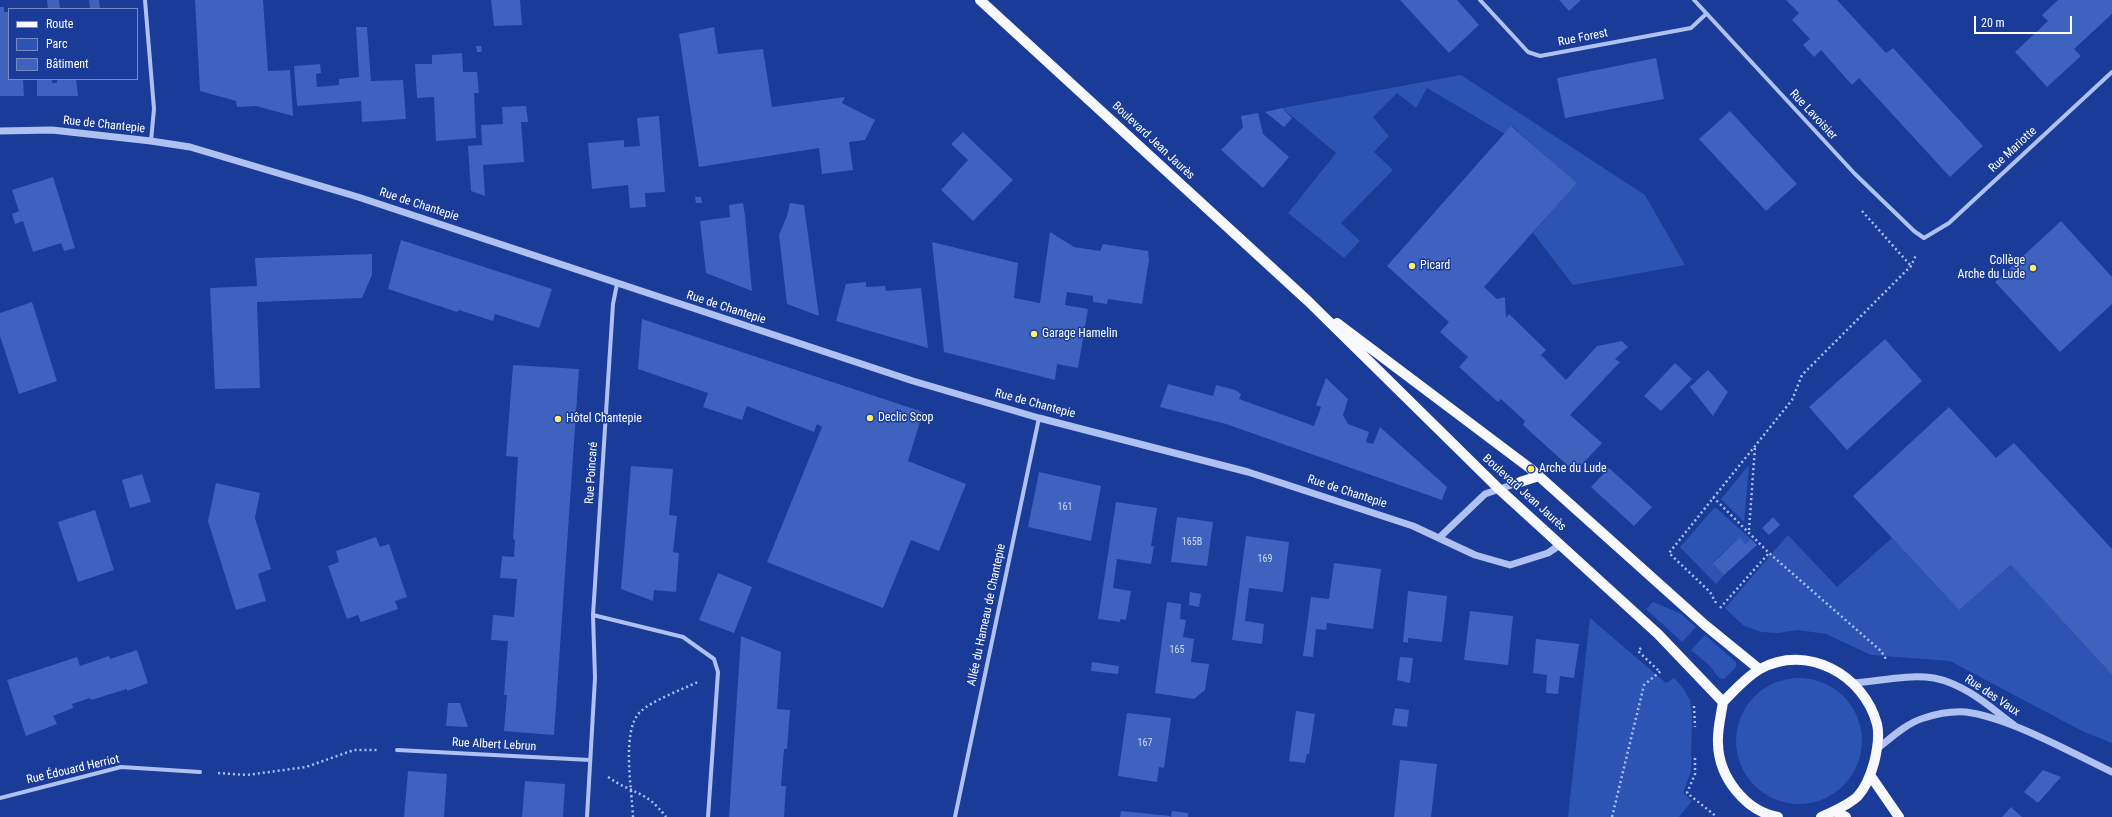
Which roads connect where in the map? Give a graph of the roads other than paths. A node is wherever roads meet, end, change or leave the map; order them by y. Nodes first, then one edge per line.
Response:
1 (145, 0) edge
2 (980, 0) edge
3 (1480, 0) edge
4 (1694, 0) edge
5 (1706, 14) junction
6 (2112, 72) edge
7 (0, 130) edge
8 (151, 141) junction
9 (1924, 238) joint
10 (618, 284) junction
11 (1308, 301) junction
12 (1039, 418) junction
13 (1538, 476) junction
14 (1520, 482) joint
15 (1499, 489) junction
16 (1440, 537) junction
17 (1561, 544) junction
18 (593, 615) junction
19 (1759, 669) junction
20 (1854, 683) junction
21 (1723, 702) junction
22 (2021, 729) junction
23 (1878, 748) junction
24 (397, 750) road end
25 (590, 760) junction
26 (200, 772) road end
27 (2112, 772) edge
28 (1870, 775) junction
29 (0, 798) edge
30 (1834, 811) junction
31 (587, 817) edge
32 (708, 817) edge
33 (955, 817) edge
34 (1778, 817) edge
35 (1820, 817) edge
36 (1846, 817) edge
37 (1899, 817) edge

1 - 8 street
2 - 11 main road, Boulevard Jean Jaurès
3 - 5 street, Rue Forest
4 - 5 street, Rue Lavoisier
5 - 9 street, Rue Lavoisier
6 - 9 street, Rue Mariotte
7 - 8 street, Rue de Chantepie
8 - 10 street, Rue de Chantepie
10 - 12 street, Rue de Chantepie
10 - 18 street, Rue Poincaré
11 - 13 main road, Boulevard Jean Jaurès
11 - 15 main road, Boulevard Jean Jaurès
12 - 16 street, Rue de Chantepie
12 - 33 street, Allée du Hameau de Chantepie
13 - 14 main road, Boulevard Jean Jaurès
13 - 19 main road, Boulevard Jean Jaurès
14 - 15 street
15 - 16 street
15 - 17 main road, Boulevard Jean Jaurès
16 - 17 street, Rue de Chantepie
17 - 21 main road, Boulevard Jean Jaurès
18 - 25 street, Rue Poincaré
18 - 32 street
19 - 20 main road
19 - 21 main road
20 - 22 street, Rue des Vaux
20 - 23 main road
21 - 34 main road
22 - 23 street, Rue des Vaux
22 - 27 street, Rue des Vaux
23 - 28 main road
24 - 25 street, Rue Albert Lebrun
25 - 31 street, Rue Poincaré
26 - 29 street, Rue Édouard Herriot
28 - 30 main road
28 - 37 main road
30 - 35 main road
30 - 36 main road

